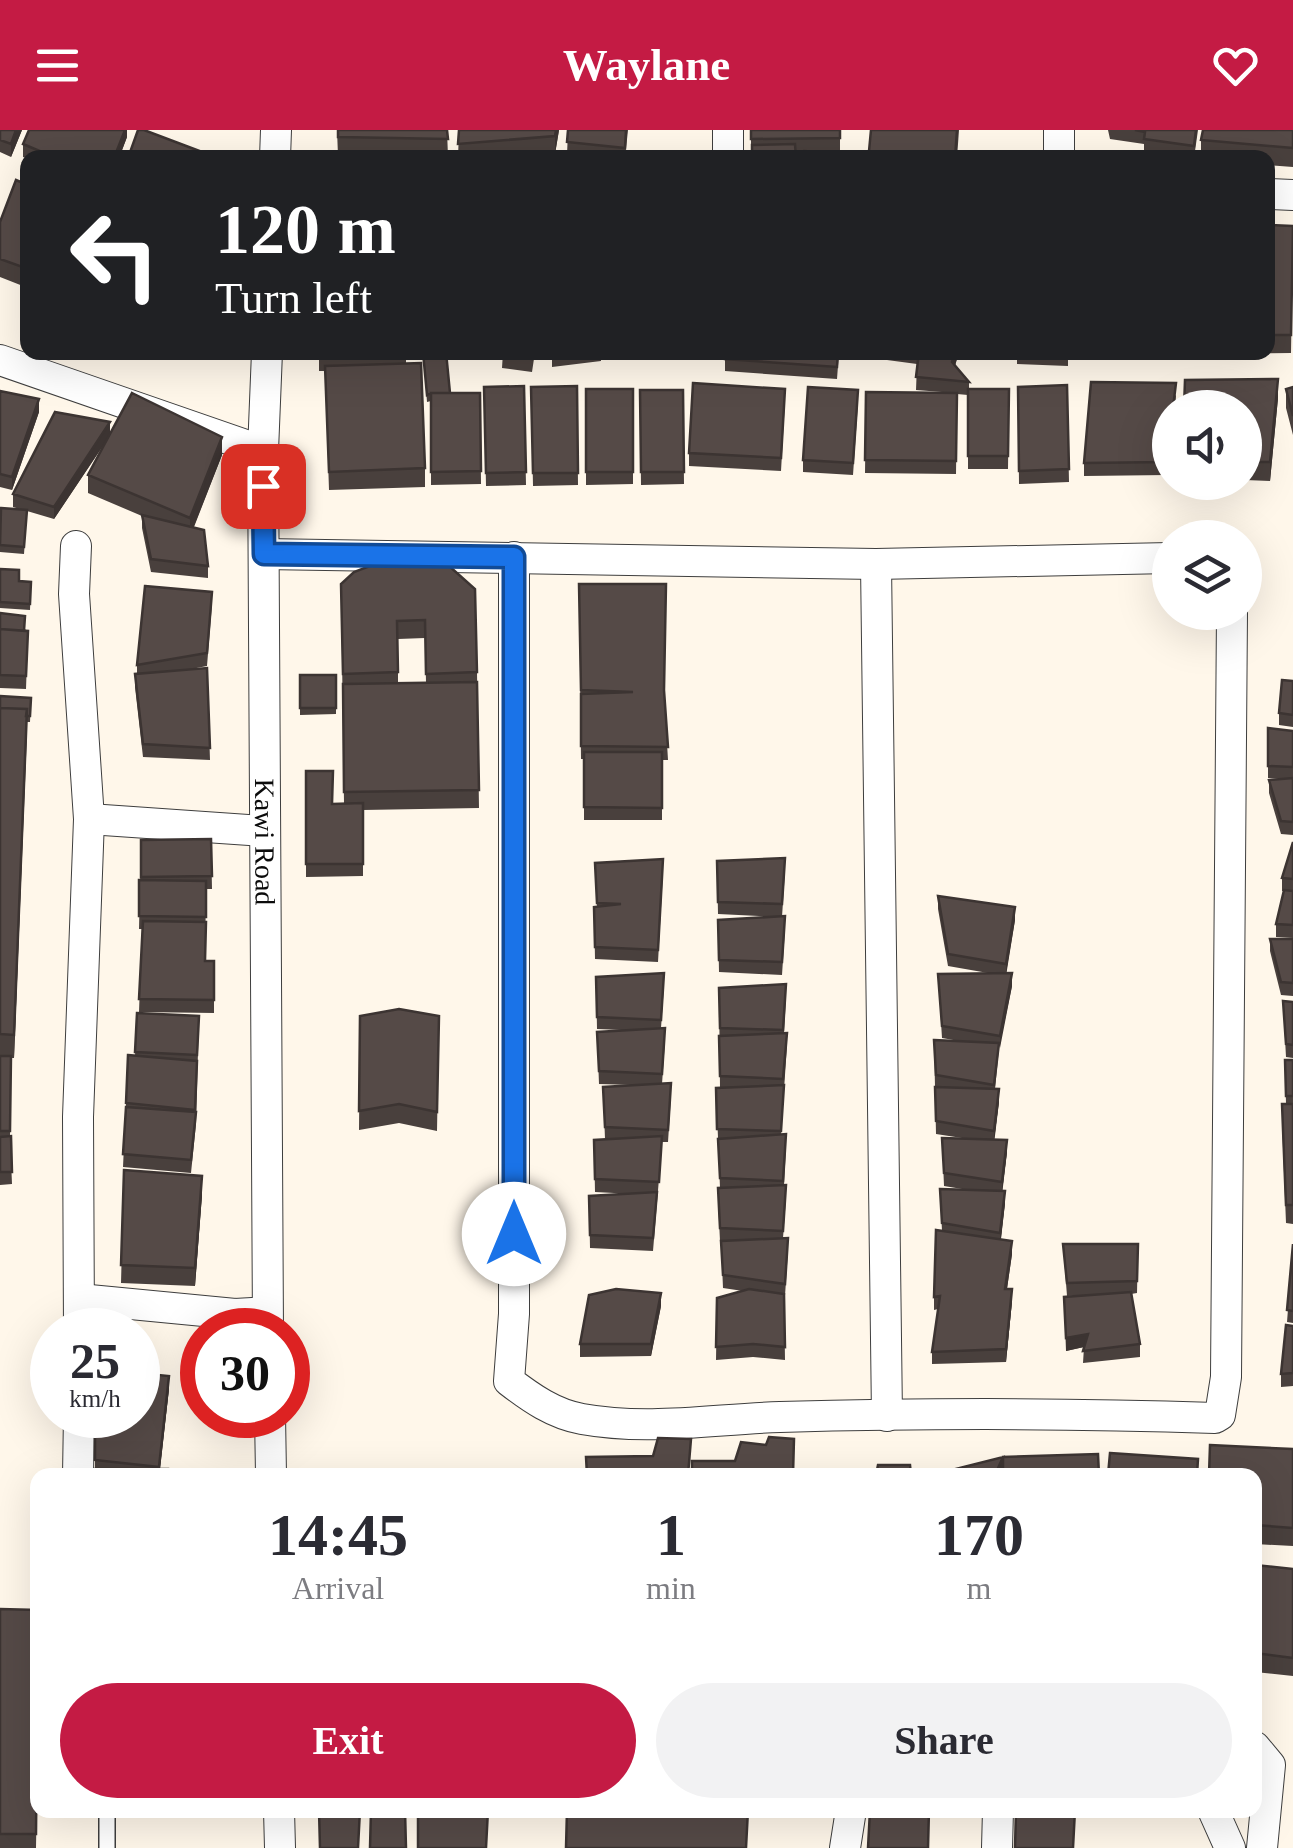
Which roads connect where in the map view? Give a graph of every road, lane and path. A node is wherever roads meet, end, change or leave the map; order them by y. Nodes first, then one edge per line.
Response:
1 (0, 360) edge
2 (267, 360) edge
3 (262, 452) junction
4 (76, 546) dead end
5 (264, 554) junction
6 (514, 557) junction
7 (1152, 558) edge
8 (876, 564) junction
9 (1232, 630) edge
10 (89, 819) junction
11 (263, 832) junction
12 (80, 1299) junction
13 (80, 1308) edge
14 (268, 1308) edge
15 (180, 1309) edge
16 (887, 1416) junction
17 (78, 1438) edge
18 (270, 1438) edge
19 (78, 1468) edge
20 (271, 1468) edge
21 (1262, 1756) edge
22 (107, 1818) edge
23 (280, 1818) edge
24 (849, 1818) edge
25 (998, 1818) edge
26 (1216, 1818) edge
27 (107, 1848) edge
28 (280, 1848) edge
29 (845, 1848) edge
30 (997, 1848) edge
31 (1230, 1848) edge
32 (1262, 1848) edge

1 - 3 street
2 - 3 street, Kawi Road
3 - 5 street, Kawi Road
4 - 10 street
5 - 6 street
5 - 11 street, Kawi Road
6 - 8 street
6 - 16 street
7 - 8 street
8 - 16 street
9 - 16 street
10 - 11 street
10 - 12 street
11 - 14 street, Kawi Road
12 - 13 street
12 - 15 street
17 - 19 street
18 - 20 street
21 - 32 street
22 - 27 lane
23 - 28 street
24 - 29 street
25 - 30 street
26 - 31 street

